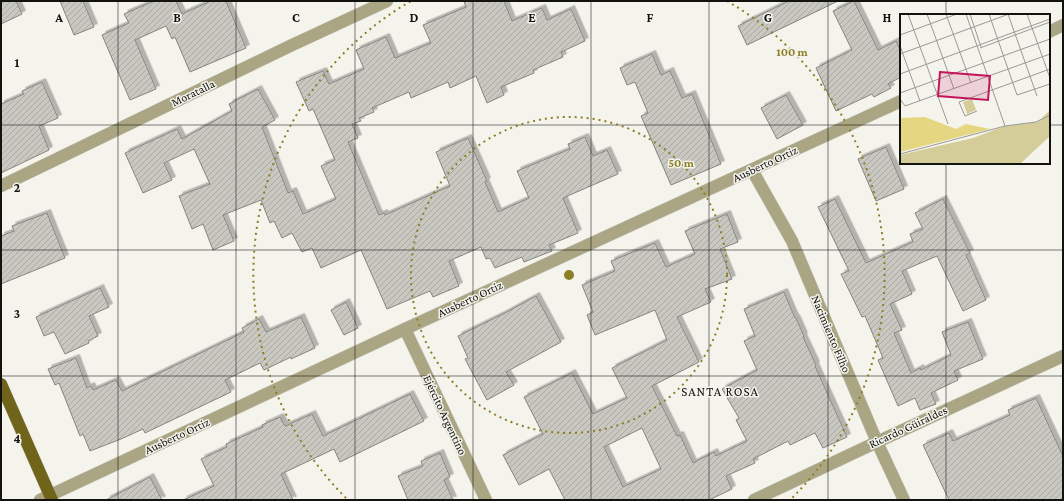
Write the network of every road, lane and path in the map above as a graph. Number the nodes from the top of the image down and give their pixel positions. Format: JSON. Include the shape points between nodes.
{"nodes":[{"id":1,"x":387,"y":1,"type":"edge"},
{"id":2,"x":1063,"y":25,"type":"edge"},
{"id":3,"x":1050,"y":32,"type":"edge"},
{"id":4,"x":900,"y":101,"type":"edge"},
{"id":5,"x":752,"y":170,"type":"junction"},
{"id":6,"x":1,"y":186,"type":"edge"},
{"id":7,"x":405,"y":329,"type":"junction"},
{"id":8,"x":1063,"y":356,"type":"edge"},
{"id":9,"x":1,"y":384,"type":"edge"},
{"id":10,"x":876,"y":442,"type":"junction"},
{"id":11,"x":48,"y":498,"type":"edge"},
{"id":12,"x":486,"y":500,"type":"edge"},
{"id":13,"x":754,"y":500,"type":"edge"},
{"id":14,"x":904,"y":500,"type":"edge"}],
"edges":[{"from":1,"to":6,"type":"street","name":"Moratalla"},
{"from":2,"to":3,"type":"street"},
{"from":4,"to":5,"type":"street","name":"Ausberto Ortiz"},
{"from":5,"to":7,"type":"street","name":"Ausberto Ortiz"},
{"from":5,"to":10,"type":"street","name":"Nacimiento Filho","via":[[792,241]]},
{"from":7,"to":11,"type":"street","name":"Ausberto Ortiz"},
{"from":7,"to":12,"type":"street","name":"Ejército Argentino"},
{"from":8,"to":10,"type":"street","name":"Ricardo Güiraldes"},
{"from":9,"to":11,"type":"main road"},
{"from":10,"to":13,"type":"street","name":"Ricardo Güiraldes"},
{"from":10,"to":14,"type":"street","name":"Nacimiento Filho"}]}
